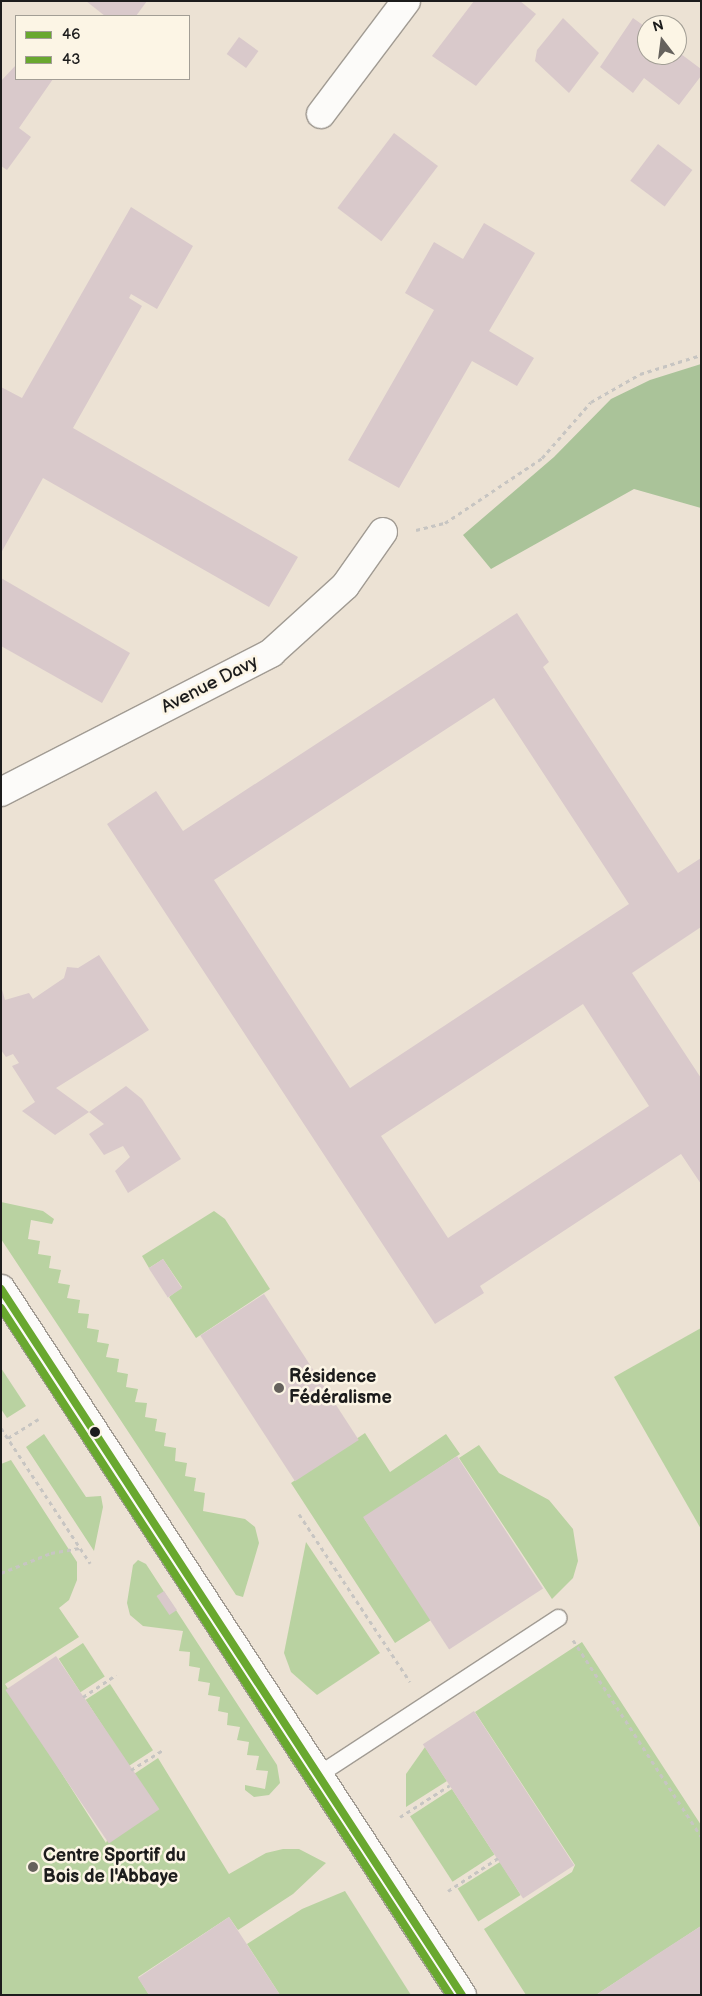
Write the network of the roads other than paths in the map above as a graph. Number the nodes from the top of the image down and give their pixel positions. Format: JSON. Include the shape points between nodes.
{"nodes":[{"id":1,"x":406,"y":1,"type":"edge"},
{"id":2,"x":321,"y":114,"type":"dead end"},
{"id":3,"x":383,"y":532,"type":"road end"},
{"id":4,"x":1,"y":792,"type":"edge"},
{"id":5,"x":1,"y":1289,"type":"edge"},
{"id":6,"x":558,"y":1618,"type":"dead end"},
{"id":7,"x":320,"y":1774,"type":"junction"},
{"id":8,"x":462,"y":1995,"type":"edge"}],
"edges":[{"from":1,"to":2,"type":"street"},
{"from":3,"to":4,"type":"street","name":"Avenue Davy","via":[[345,586],[271,653]]},
{"from":5,"to":7,"type":"street"},
{"from":6,"to":7,"type":"lane"},
{"from":7,"to":8,"type":"street"}]}
